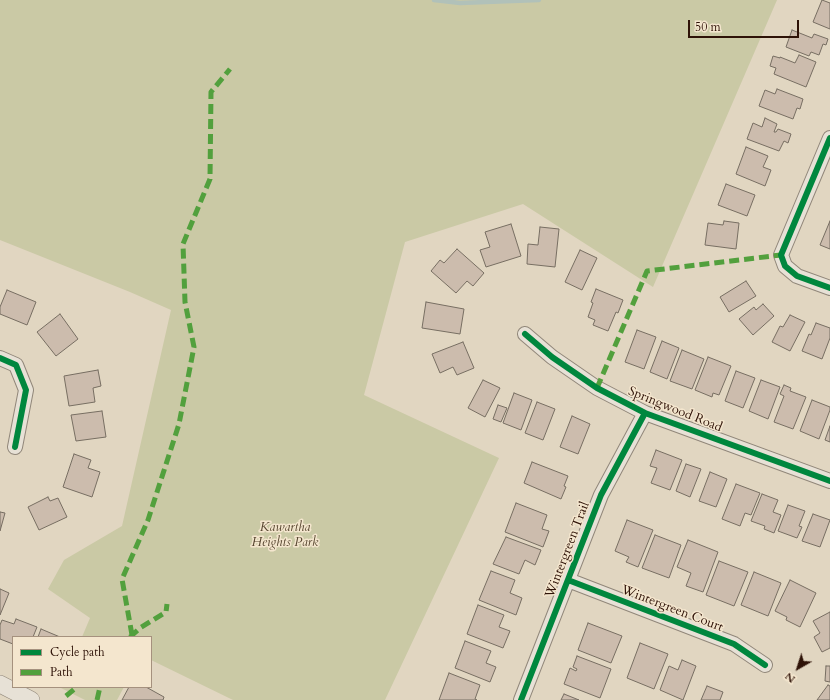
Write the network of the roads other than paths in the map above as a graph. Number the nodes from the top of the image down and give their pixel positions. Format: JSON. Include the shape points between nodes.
{"nodes":[{"id":1,"x":830,"y":138,"type":"edge"},
{"id":2,"x":830,"y":288,"type":"edge"},
{"id":3,"x":525,"y":334,"type":"dead end"},
{"id":4,"x":0,"y":358,"type":"edge"},
{"id":5,"x":645,"y":413,"type":"junction"},
{"id":6,"x":15,"y":447,"type":"dead end"},
{"id":7,"x":830,"y":481,"type":"edge"},
{"id":8,"x":568,"y":580,"type":"junction"},
{"id":9,"x":765,"y":665,"type":"dead end"},
{"id":10,"x":0,"y":684,"type":"edge"},
{"id":11,"x":31,"y":700,"type":"edge"},
{"id":12,"x":521,"y":700,"type":"edge"}],
"edges":[{"from":1,"to":2,"type":"street","via":[[780,255],[786,266],[797,276]]},
{"from":3,"to":5,"type":"street","name":"Springwood Road","via":[[552,358],[597,388]]},
{"from":4,"to":6,"type":"street","via":[[16,365],[26,390]]},
{"from":5,"to":7,"type":"street","name":"Springwood Road"},
{"from":5,"to":8,"type":"street","name":"Wintergreen Trail","via":[[601,496]]},
{"from":8,"to":9,"type":"street","name":"Wintergreen Court","via":[[734,644]]},
{"from":8,"to":12,"type":"street","name":"Wintergreen Trail"},
{"from":10,"to":11,"type":"street"}]}
